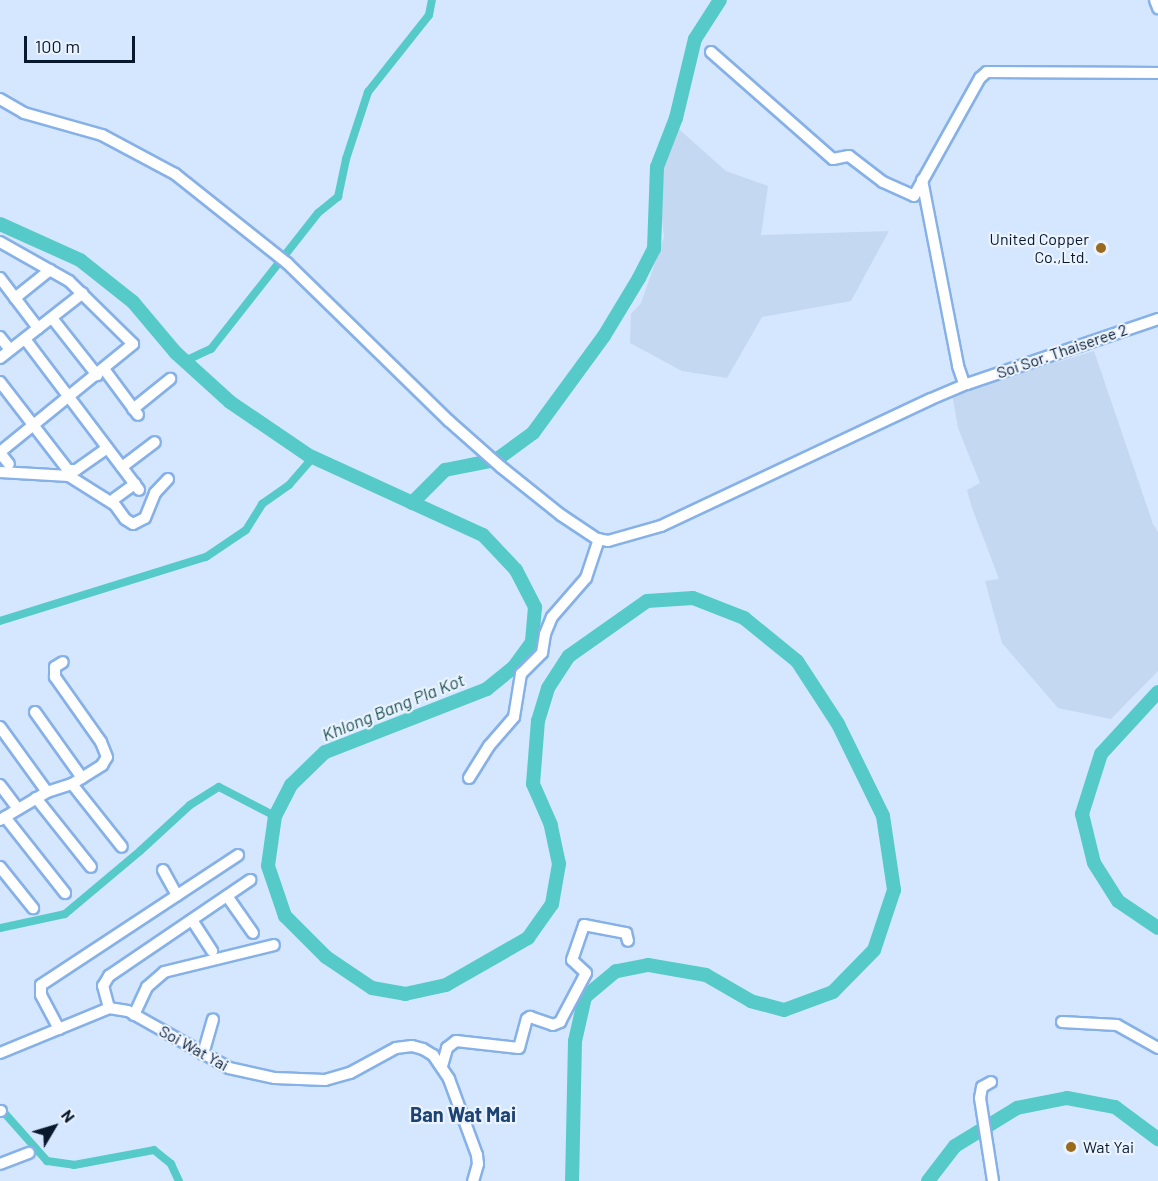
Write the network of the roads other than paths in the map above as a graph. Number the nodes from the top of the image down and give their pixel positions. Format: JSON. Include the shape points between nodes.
{"nodes":[{"id":1,"x":1155,"y":0,"type":"edge"},
{"id":2,"x":1158,"y":8,"type":"edge"},
{"id":3,"x":711,"y":52,"type":"dead end"},
{"id":4,"x":1158,"y":73,"type":"edge"},
{"id":5,"x":0,"y":99,"type":"edge"},
{"id":6,"x":922,"y":180,"type":"junction"},
{"id":7,"x":0,"y":242,"type":"edge"},
{"id":8,"x":50,"y":270,"type":"junction"},
{"id":9,"x":0,"y":278,"type":"edge"},
{"id":10,"x":83,"y":293,"type":"junction"},
{"id":11,"x":15,"y":298,"type":"junction"},
{"id":12,"x":51,"y":318,"type":"junction"},
{"id":13,"x":1158,"y":319,"type":"edge"},
{"id":14,"x":38,"y":328,"type":"junction"},
{"id":15,"x":0,"y":337,"type":"edge"},
{"id":16,"x":24,"y":339,"type":"junction"},
{"id":17,"x":10,"y":350,"type":"junction"},
{"id":18,"x":0,"y":358,"type":"edge"},
{"id":19,"x":100,"y":372,"type":"junction"},
{"id":20,"x":170,"y":379,"type":"dead end"},
{"id":21,"x":0,"y":382,"type":"edge"},
{"id":22,"x":967,"y":384,"type":"junction"},
{"id":23,"x":68,"y":398,"type":"junction"},
{"id":24,"x":33,"y":425,"type":"junction"},
{"id":25,"x":155,"y":442,"type":"dead end"},
{"id":26,"x":107,"y":448,"type":"junction"},
{"id":27,"x":0,"y":452,"type":"edge"},
{"id":28,"x":122,"y":467,"type":"junction"},
{"id":29,"x":4,"y":468,"type":"edge"},
{"id":30,"x":168,"y":479,"type":"dead end"},
{"id":31,"x":114,"y":500,"type":"dead end"},
{"id":32,"x":598,"y":539,"type":"junction"},
{"id":33,"x":63,"y":662,"type":"dead end"},
{"id":34,"x":35,"y":711,"type":"dead end"},
{"id":35,"x":0,"y":727,"type":"edge"},
{"id":36,"x":469,"y":778,"type":"dead end"},
{"id":37,"x":77,"y":781,"type":"junction"},
{"id":38,"x":0,"y":785,"type":"edge"},
{"id":39,"x":47,"y":792,"type":"junction"},
{"id":40,"x":36,"y":798,"type":"junction"},
{"id":41,"x":18,"y":809,"type":"junction"},
{"id":42,"x":3,"y":818,"type":"edge"},
{"id":43,"x":122,"y":848,"type":"dead end"},
{"id":44,"x":238,"y":855,"type":"dead end"},
{"id":45,"x":0,"y":867,"type":"edge"},
{"id":46,"x":91,"y":867,"type":"dead end"},
{"id":47,"x":162,"y":870,"type":"dead end"},
{"id":48,"x":250,"y":880,"type":"dead end"},
{"id":49,"x":65,"y":893,"type":"dead end"},
{"id":50,"x":177,"y":895,"type":"junction"},
{"id":51,"x":227,"y":896,"type":"junction"},
{"id":52,"x":33,"y":908,"type":"dead end"},
{"id":53,"x":192,"y":920,"type":"junction"},
{"id":54,"x":253,"y":933,"type":"dead end"},
{"id":55,"x":628,"y":941,"type":"dead end"},
{"id":56,"x":274,"y":945,"type":"dead end"},
{"id":57,"x":212,"y":951,"type":"dead end"},
{"id":58,"x":109,"y":1008,"type":"junction"},
{"id":59,"x":134,"y":1015,"type":"junction"},
{"id":60,"x":213,"y":1019,"type":"dead end"},
{"id":61,"x":1062,"y":1022,"type":"dead end"},
{"id":62,"x":59,"y":1029,"type":"junction"},
{"id":63,"x":1158,"y":1048,"type":"edge"},
{"id":64,"x":0,"y":1053,"type":"edge"},
{"id":65,"x":203,"y":1054,"type":"junction"},
{"id":66,"x":442,"y":1066,"type":"junction"},
{"id":67,"x":991,"y":1082,"type":"dead end"},
{"id":68,"x":29,"y":1153,"type":"dead end"},
{"id":69,"x":0,"y":1164,"type":"edge"},
{"id":70,"x":472,"y":1181,"type":"edge"},
{"id":71,"x":993,"y":1181,"type":"edge"}],
"edges":[{"from":1,"to":2,"type":"street"},
{"from":3,"to":6,"type":"street","via":[[833,159],[849,156],[883,182],[914,196]]},
{"from":4,"to":6,"type":"street","via":[[987,72]]},
{"from":5,"to":32,"type":"street","via":[[24,112],[102,135],[176,174],[287,263],[501,467]]},
{"from":6,"to":22,"type":"street","via":[[956,357],[963,383]]},
{"from":7,"to":8,"type":"street"},
{"from":8,"to":10,"type":"street"},
{"from":8,"to":11,"type":"street"},
{"from":9,"to":11,"type":"street"},
{"from":10,"to":12,"type":"street"},
{"from":10,"to":19,"type":"street","via":[[133,344]]},
{"from":11,"to":14,"type":"street"},
{"from":12,"to":14,"type":"street"},
{"from":12,"to":19,"type":"street"},
{"from":13,"to":22,"type":"street","name":"Soi Sor. Thaiseree 2"},
{"from":14,"to":16,"type":"street"},
{"from":15,"to":17,"type":"street"},
{"from":16,"to":17,"type":"street"},
{"from":16,"to":23,"type":"street"},
{"from":17,"to":18,"type":"street"},
{"from":19,"to":20,"type":"street","via":[[136,412]]},
{"from":19,"to":23,"type":"street"},
{"from":21,"to":24,"type":"street"},
{"from":22,"to":32,"type":"street","name":"Soi Sor. Thaiseree 2","via":[[662,526],[608,541]]},
{"from":23,"to":24,"type":"street"},
{"from":23,"to":26,"type":"street"},
{"from":24,"to":26,"type":"street","via":[[73,471]]},
{"from":24,"to":27,"type":"street"},
{"from":25,"to":28,"type":"street"},
{"from":26,"to":28,"type":"street"},
{"from":27,"to":29,"type":"street"},
{"from":28,"to":31,"type":"street","via":[[137,487]]},
{"from":29,"to":30,"type":"street","via":[[69,476],[115,505],[134,524],[145,518],[155,493]]},
{"from":32,"to":36,"type":"street","via":[[585,578],[552,617],[542,653],[521,675],[514,717]]},
{"from":33,"to":37,"type":"street","via":[[55,667],[56,677],[101,742],[107,757],[102,765]]},
{"from":34,"to":37,"type":"street"},
{"from":35,"to":39,"type":"street"},
{"from":37,"to":39,"type":"street"},
{"from":37,"to":43,"type":"street"},
{"from":38,"to":41,"type":"street"},
{"from":39,"to":40,"type":"street"},
{"from":40,"to":41,"type":"street"},
{"from":40,"to":46,"type":"street"},
{"from":41,"to":42,"type":"street"},
{"from":42,"to":49,"type":"street"},
{"from":44,"to":50,"type":"street"},
{"from":45,"to":52,"type":"street"},
{"from":47,"to":50,"type":"street"},
{"from":48,"to":51,"type":"street"},
{"from":50,"to":62,"type":"street","via":[[41,985],[41,995]]},
{"from":51,"to":53,"type":"street"},
{"from":51,"to":54,"type":"street"},
{"from":53,"to":57,"type":"street"},
{"from":53,"to":58,"type":"street","via":[[104,981]]},
{"from":55,"to":66,"type":"street","via":[[626,933],[584,925],[572,960],[586,973],[558,1024],[530,1017],[519,1048],[456,1041],[447,1048]]},
{"from":56,"to":59,"type":"street","via":[[164,972],[147,987]]},
{"from":58,"to":59,"type":"street","name":"Soi Wat Yai","via":[[121,1008]]},
{"from":58,"to":62,"type":"street"},
{"from":59,"to":65,"type":"street","name":"Soi Wat Yai"},
{"from":60,"to":65,"type":"street"},
{"from":61,"to":63,"type":"street","via":[[1117,1024]]},
{"from":62,"to":64,"type":"street"},
{"from":65,"to":66,"type":"street","name":"Soi Wat Yai","via":[[228,1068],[275,1078],[339,1077],[396,1048],[412,1046],[433,1055]]},
{"from":66,"to":70,"type":"street","via":[[477,1155]]},
{"from":67,"to":71,"type":"street","via":[[980,1091]]},
{"from":68,"to":69,"type":"street"}]}
